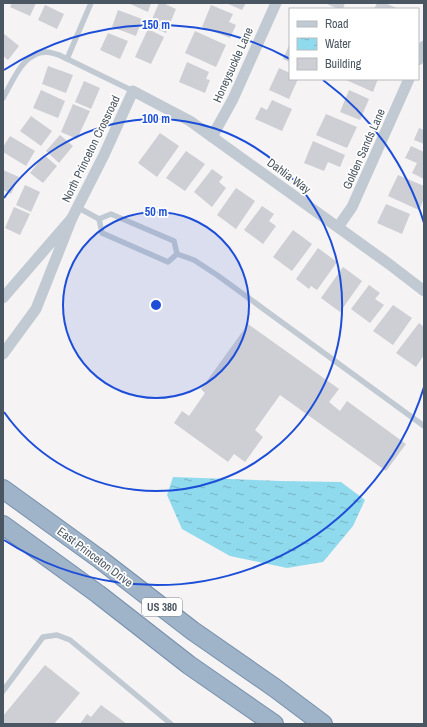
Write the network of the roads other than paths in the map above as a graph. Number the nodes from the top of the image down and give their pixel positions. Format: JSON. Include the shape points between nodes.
{"nodes":[{"id":1,"x":91,"y":3,"type":"edge"},
{"id":2,"x":276,"y":3,"type":"edge"},
{"id":3,"x":424,"y":46,"type":"edge"},
{"id":4,"x":419,"y":58,"type":"edge"},
{"id":5,"x":67,"y":59,"type":"junction"},
{"id":6,"x":410,"y":80,"type":"edge"},
{"id":7,"x":134,"y":91,"type":"junction"},
{"id":8,"x":3,"y":98,"type":"edge"},
{"id":9,"x":212,"y":137,"type":"junction"},
{"id":10,"x":77,"y":207,"type":"junction"},
{"id":11,"x":72,"y":218,"type":"junction"},
{"id":12,"x":99,"y":219,"type":"junction"},
{"id":13,"x":338,"y":227,"type":"junction"},
{"id":14,"x":177,"y":254,"type":"junction"},
{"id":15,"x":424,"y":291,"type":"edge"},
{"id":16,"x":3,"y":298,"type":"edge"},
{"id":17,"x":3,"y":354,"type":"edge"},
{"id":18,"x":424,"y":426,"type":"edge"},
{"id":19,"x":3,"y":489,"type":"edge"},
{"id":20,"x":3,"y":525,"type":"edge"},
{"id":21,"x":3,"y":691,"type":"edge"},
{"id":22,"x":171,"y":724,"type":"edge"},
{"id":23,"x":274,"y":724,"type":"edge"},
{"id":24,"x":323,"y":724,"type":"edge"}],
"edges":[{"from":1,"to":5,"type":"lane"},
{"from":2,"to":9,"type":"street","name":"Honeysuckle Lane","via":[[233,99]]},
{"from":3,"to":4,"type":"street"},
{"from":5,"to":7,"type":"lane"},
{"from":5,"to":8,"type":"lane","via":[[47,52],[29,57]]},
{"from":6,"to":13,"type":"street","name":"Golden Sands Lane","via":[[352,207]]},
{"from":7,"to":9,"type":"street","name":"Dahlia Way","via":[[190,121]]},
{"from":7,"to":10,"type":"street","name":"North Princeton Crossroad"},
{"from":9,"to":13,"type":"street","name":"Dahlia Way"},
{"from":10,"to":11,"type":"street","name":"North Princeton Crossroad"},
{"from":10,"to":12,"type":"lane"},
{"from":11,"to":16,"type":"street","name":"North Princeton Crossroad"},
{"from":11,"to":17,"type":"street","name":"North Princeton Crossroad","via":[[36,309]]},
{"from":12,"to":14,"type":"lane","via":[[111,214],[174,241]]},
{"from":12,"to":14,"type":"lane","via":[[102,232],[108,236],[168,262]]},
{"from":13,"to":15,"type":"street","name":"Dahlia Way"},
{"from":14,"to":18,"type":"lane","via":[[194,260],[217,275]]},
{"from":19,"to":24,"type":"highway","name":"East Princeton Drive","number":"US 380"},
{"from":20,"to":23,"type":"highway","number":"US 380"},
{"from":21,"to":22,"type":"lane","via":[[43,637],[57,635],[70,640]]}]}
